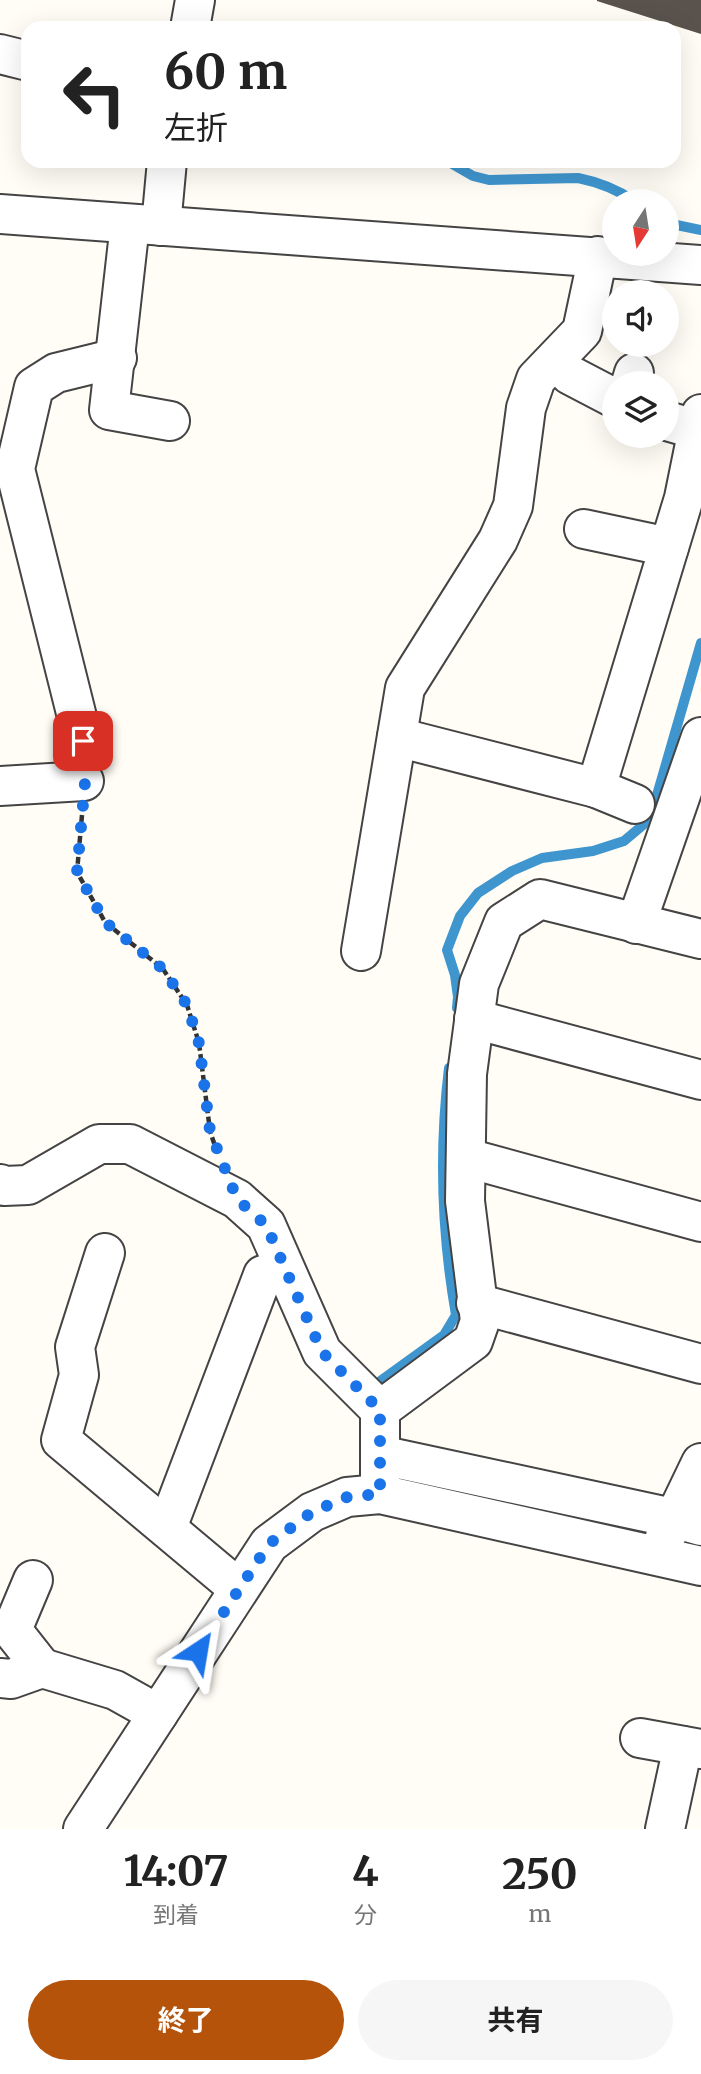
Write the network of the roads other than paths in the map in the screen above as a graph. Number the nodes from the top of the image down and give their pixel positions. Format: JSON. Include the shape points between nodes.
{"nodes":[{"id":1,"x":195,"y":0,"type":"edge"},
{"id":2,"x":191,"y":21,"type":"edge"},
{"id":3,"x":0,"y":54,"type":"edge"},
{"id":4,"x":21,"y":59,"type":"edge"},
{"id":5,"x":165,"y":168,"type":"edge"},
{"id":6,"x":0,"y":214,"type":"edge"},
{"id":7,"x":146,"y":225,"type":"junction"},
{"id":8,"x":598,"y":256,"type":"junction"},
{"id":9,"x":701,"y":265,"type":"edge"},
{"id":10,"x":117,"y":358,"type":"junction"},
{"id":11,"x":570,"y":375,"type":"dead end"},
{"id":12,"x":602,"y":381,"type":"edge"},
{"id":13,"x":170,"y":421,"type":"dead end"},
{"id":14,"x":689,"y":422,"type":"edge"},
{"id":15,"x":13,"y":507,"type":"edge"},
{"id":16,"x":584,"y":529,"type":"dead end"},
{"id":17,"x":668,"y":547,"type":"junction"},
{"id":18,"x":397,"y":737,"type":"junction"},
{"id":19,"x":701,"y":737,"type":"edge"},
{"id":20,"x":83,"y":741,"type":"dead end"},
{"id":21,"x":85,"y":782,"type":"road end"},
{"id":22,"x":0,"y":786,"type":"edge"},
{"id":23,"x":596,"y":788,"type":"junction"},
{"id":24,"x":691,"y":794,"type":"edge"},
{"id":25,"x":635,"y":804,"type":"dead end"},
{"id":26,"x":636,"y":924,"type":"junction"},
{"id":27,"x":701,"y":939,"type":"edge"},
{"id":28,"x":361,"y":951,"type":"dead end"},
{"id":29,"x":474,"y":1019,"type":"junction"},
{"id":30,"x":701,"y":1080,"type":"edge"},
{"id":31,"x":467,"y":1157,"type":"junction"},
{"id":32,"x":6,"y":1193,"type":"edge"},
{"id":33,"x":701,"y":1222,"type":"edge"},
{"id":34,"x":105,"y":1253,"type":"dead end"},
{"id":35,"x":263,"y":1275,"type":"dead end"},
{"id":36,"x":477,"y":1303,"type":"junction"},
{"id":37,"x":701,"y":1364,"type":"edge"},
{"id":38,"x":380,"y":1410,"type":"junction"},
{"id":39,"x":380,"y":1455,"type":"junction"},
{"id":40,"x":701,"y":1463,"type":"edge"},
{"id":41,"x":380,"y":1494,"type":"junction"},
{"id":42,"x":687,"y":1522,"type":"edge"},
{"id":43,"x":167,"y":1528,"type":"junction"},
{"id":44,"x":658,"y":1556,"type":"junction"},
{"id":45,"x":701,"y":1566,"type":"edge"},
{"id":46,"x":33,"y":1580,"type":"dead end"},
{"id":47,"x":239,"y":1589,"type":"junction"},
{"id":48,"x":42,"y":1668,"type":"junction"},
{"id":49,"x":0,"y":1678,"type":"edge"},
{"id":50,"x":158,"y":1714,"type":"junction"},
{"id":51,"x":640,"y":1738,"type":"dead end"},
{"id":52,"x":692,"y":1748,"type":"edge"},
{"id":53,"x":83,"y":1829,"type":"edge"},
{"id":54,"x":665,"y":1829,"type":"edge"}],
"edges":[{"from":1,"to":2,"type":"street"},
{"from":3,"to":4,"type":"street"},
{"from":5,"to":7,"type":"street"},
{"from":6,"to":7,"type":"street"},
{"from":7,"to":8,"type":"street"},
{"from":7,"to":10,"type":"street"},
{"from":8,"to":9,"type":"street"},
{"from":8,"to":18,"type":"street","via":[[582,331],[536,379],[526,408],[513,506],[498,540],[405,688]]},
{"from":10,"to":13,"type":"street","via":[[109,410]]},
{"from":10,"to":15,"type":"street","via":[[56,373],[34,387],[15,469]]},
{"from":11,"to":12,"type":"street"},
{"from":14,"to":17,"type":"street","via":[[684,498]]},
{"from":15,"to":20,"type":"street"},
{"from":16,"to":17,"type":"street"},
{"from":17,"to":23,"type":"street"},
{"from":18,"to":23,"type":"street"},
{"from":18,"to":28,"type":"street"},
{"from":19,"to":24,"type":"street"},
{"from":21,"to":22,"type":"street"},
{"from":23,"to":25,"type":"street"},
{"from":24,"to":26,"type":"street"},
{"from":26,"to":27,"type":"street"},
{"from":26,"to":29,"type":"street","via":[[540,899],[505,922],[479,984]]},
{"from":29,"to":30,"type":"street"},
{"from":29,"to":31,"type":"street","via":[[467,1074]]},
{"from":31,"to":33,"type":"street"},
{"from":31,"to":36,"type":"street","via":[[465,1201]]},
{"from":32,"to":38,"type":"street","via":[[99,1144],[130,1144],[237,1199],[266,1225],[322,1352]]},
{"from":34,"to":43,"type":"street","via":[[75,1347],[79,1374],[61,1440]]},
{"from":35,"to":43,"type":"street"},
{"from":36,"to":37,"type":"street"},
{"from":36,"to":38,"type":"street","via":[[480,1321],[473,1341]]},
{"from":38,"to":39,"type":"street"},
{"from":39,"to":41,"type":"street"},
{"from":39,"to":42,"type":"street"},
{"from":40,"to":42,"type":"street"},
{"from":41,"to":44,"type":"street"},
{"from":41,"to":47,"type":"street","via":[[347,1497],[312,1512],[269,1544]]},
{"from":42,"to":44,"type":"street"},
{"from":43,"to":47,"type":"street"},
{"from":44,"to":45,"type":"street"},
{"from":46,"to":48,"type":"street","via":[[12,1630]]},
{"from":47,"to":50,"type":"street"},
{"from":48,"to":49,"type":"street","via":[[11,1679]]},
{"from":48,"to":50,"type":"street","via":[[115,1689]]},
{"from":50,"to":53,"type":"street"},
{"from":51,"to":52,"type":"street"},
{"from":52,"to":54,"type":"street"}]}
